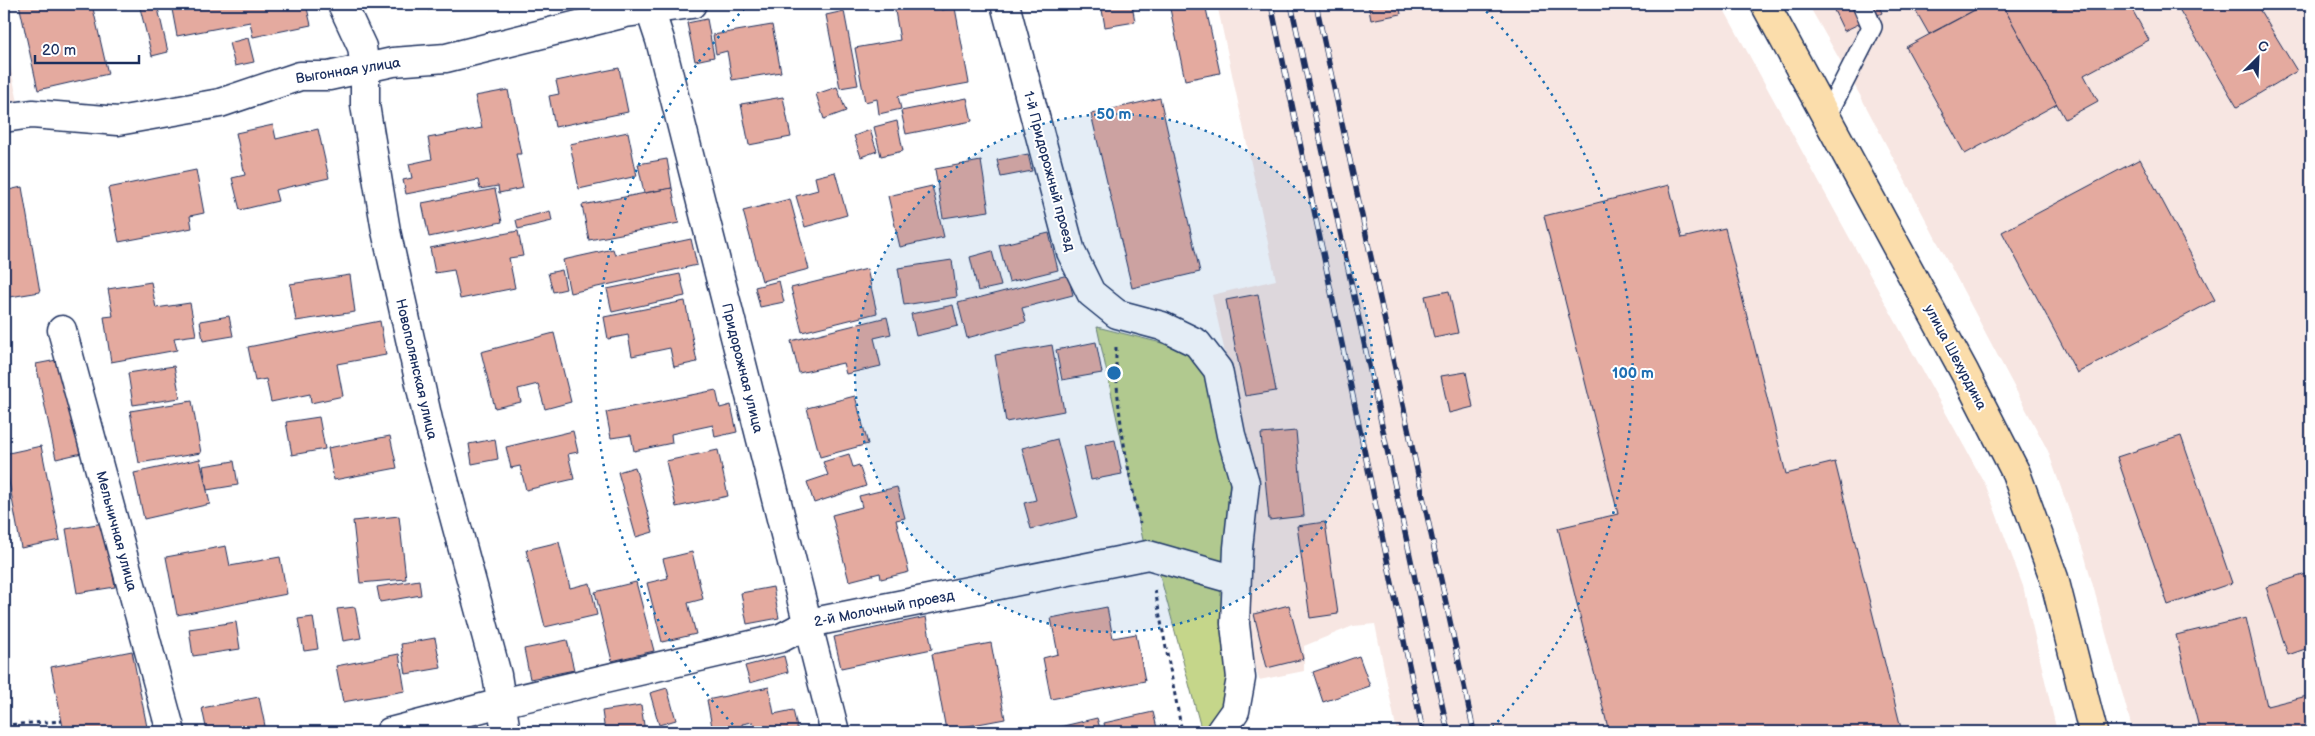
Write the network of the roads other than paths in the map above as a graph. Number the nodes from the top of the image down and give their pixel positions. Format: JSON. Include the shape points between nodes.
{"nodes":[{"id":1,"x":342,"y":4,"type":"edge"},
{"id":2,"x":692,"y":4,"type":"edge"},
{"id":3,"x":1005,"y":4,"type":"edge"},
{"id":4,"x":1765,"y":4,"type":"edge"},
{"id":5,"x":1862,"y":4,"type":"edge"},
{"id":6,"x":649,"y":7,"type":"edge"},
{"id":7,"x":365,"y":69,"type":"junction"},
{"id":8,"x":4,"y":118,"type":"edge"},
{"id":9,"x":1826,"y":118,"type":"junction"},
{"id":10,"x":62,"y":330,"type":"dead end"},
{"id":11,"x":1236,"y":580,"type":"junction"},
{"id":12,"x":809,"y":623,"type":"junction"},
{"id":13,"x":500,"y":703,"type":"junction"},
{"id":14,"x":172,"y":732,"type":"edge"},
{"id":15,"x":390,"y":732,"type":"edge"},
{"id":16,"x":506,"y":732,"type":"edge"},
{"id":17,"x":835,"y":732,"type":"edge"},
{"id":18,"x":1220,"y":732,"type":"edge"},
{"id":19,"x":2093,"y":732,"type":"edge"}],
"edges":[{"from":1,"to":7,"type":"street","name":"Новополянская улица","via":[[362,47]]},
{"from":2,"to":6,"type":"street","name":"Выгонная улица"},
{"from":3,"to":11,"type":"street","name":"1-й Придорожный проезд","via":[[1071,252],[1091,293],[1117,314],[1162,326],[1197,343],[1218,370],[1245,484]]},
{"from":4,"to":9,"type":"main road","name":"улица Шехурдина"},
{"from":5,"to":9,"type":"lane","via":[[1872,27]]},
{"from":6,"to":7,"type":"street","name":"Выгонная улица","via":[[446,58],[393,62]]},
{"from":6,"to":12,"type":"street","name":"Придорожная улица"},
{"from":7,"to":8,"type":"street","name":"Выгонная улица","via":[[329,76],[300,76],[220,103],[118,121],[32,114]]},
{"from":7,"to":13,"type":"street","name":"Новополянская улица","via":[[365,105],[386,231],[429,424],[497,675]]},
{"from":9,"to":19,"type":"main road","name":"улица Шехурдина","via":[[2016,473],[2054,578]]},
{"from":10,"to":14,"type":"street","name":"Мельничная улица"},
{"from":11,"to":12,"type":"street","name":"2-й Молочный проезд","via":[[1148,555]]},
{"from":11,"to":18,"type":"street","name":"1-й Придорожный проезд","via":[[1235,624],[1241,678],[1235,711]]},
{"from":12,"to":13,"type":"street","name":"2-й Молочный проезд","via":[[782,638]]},
{"from":12,"to":17,"type":"street","name":"Придорожная улица"},
{"from":13,"to":15,"type":"street","name":"2-й Молочный проезд"},
{"from":13,"to":16,"type":"street","name":"Новополянская улица"}]}
